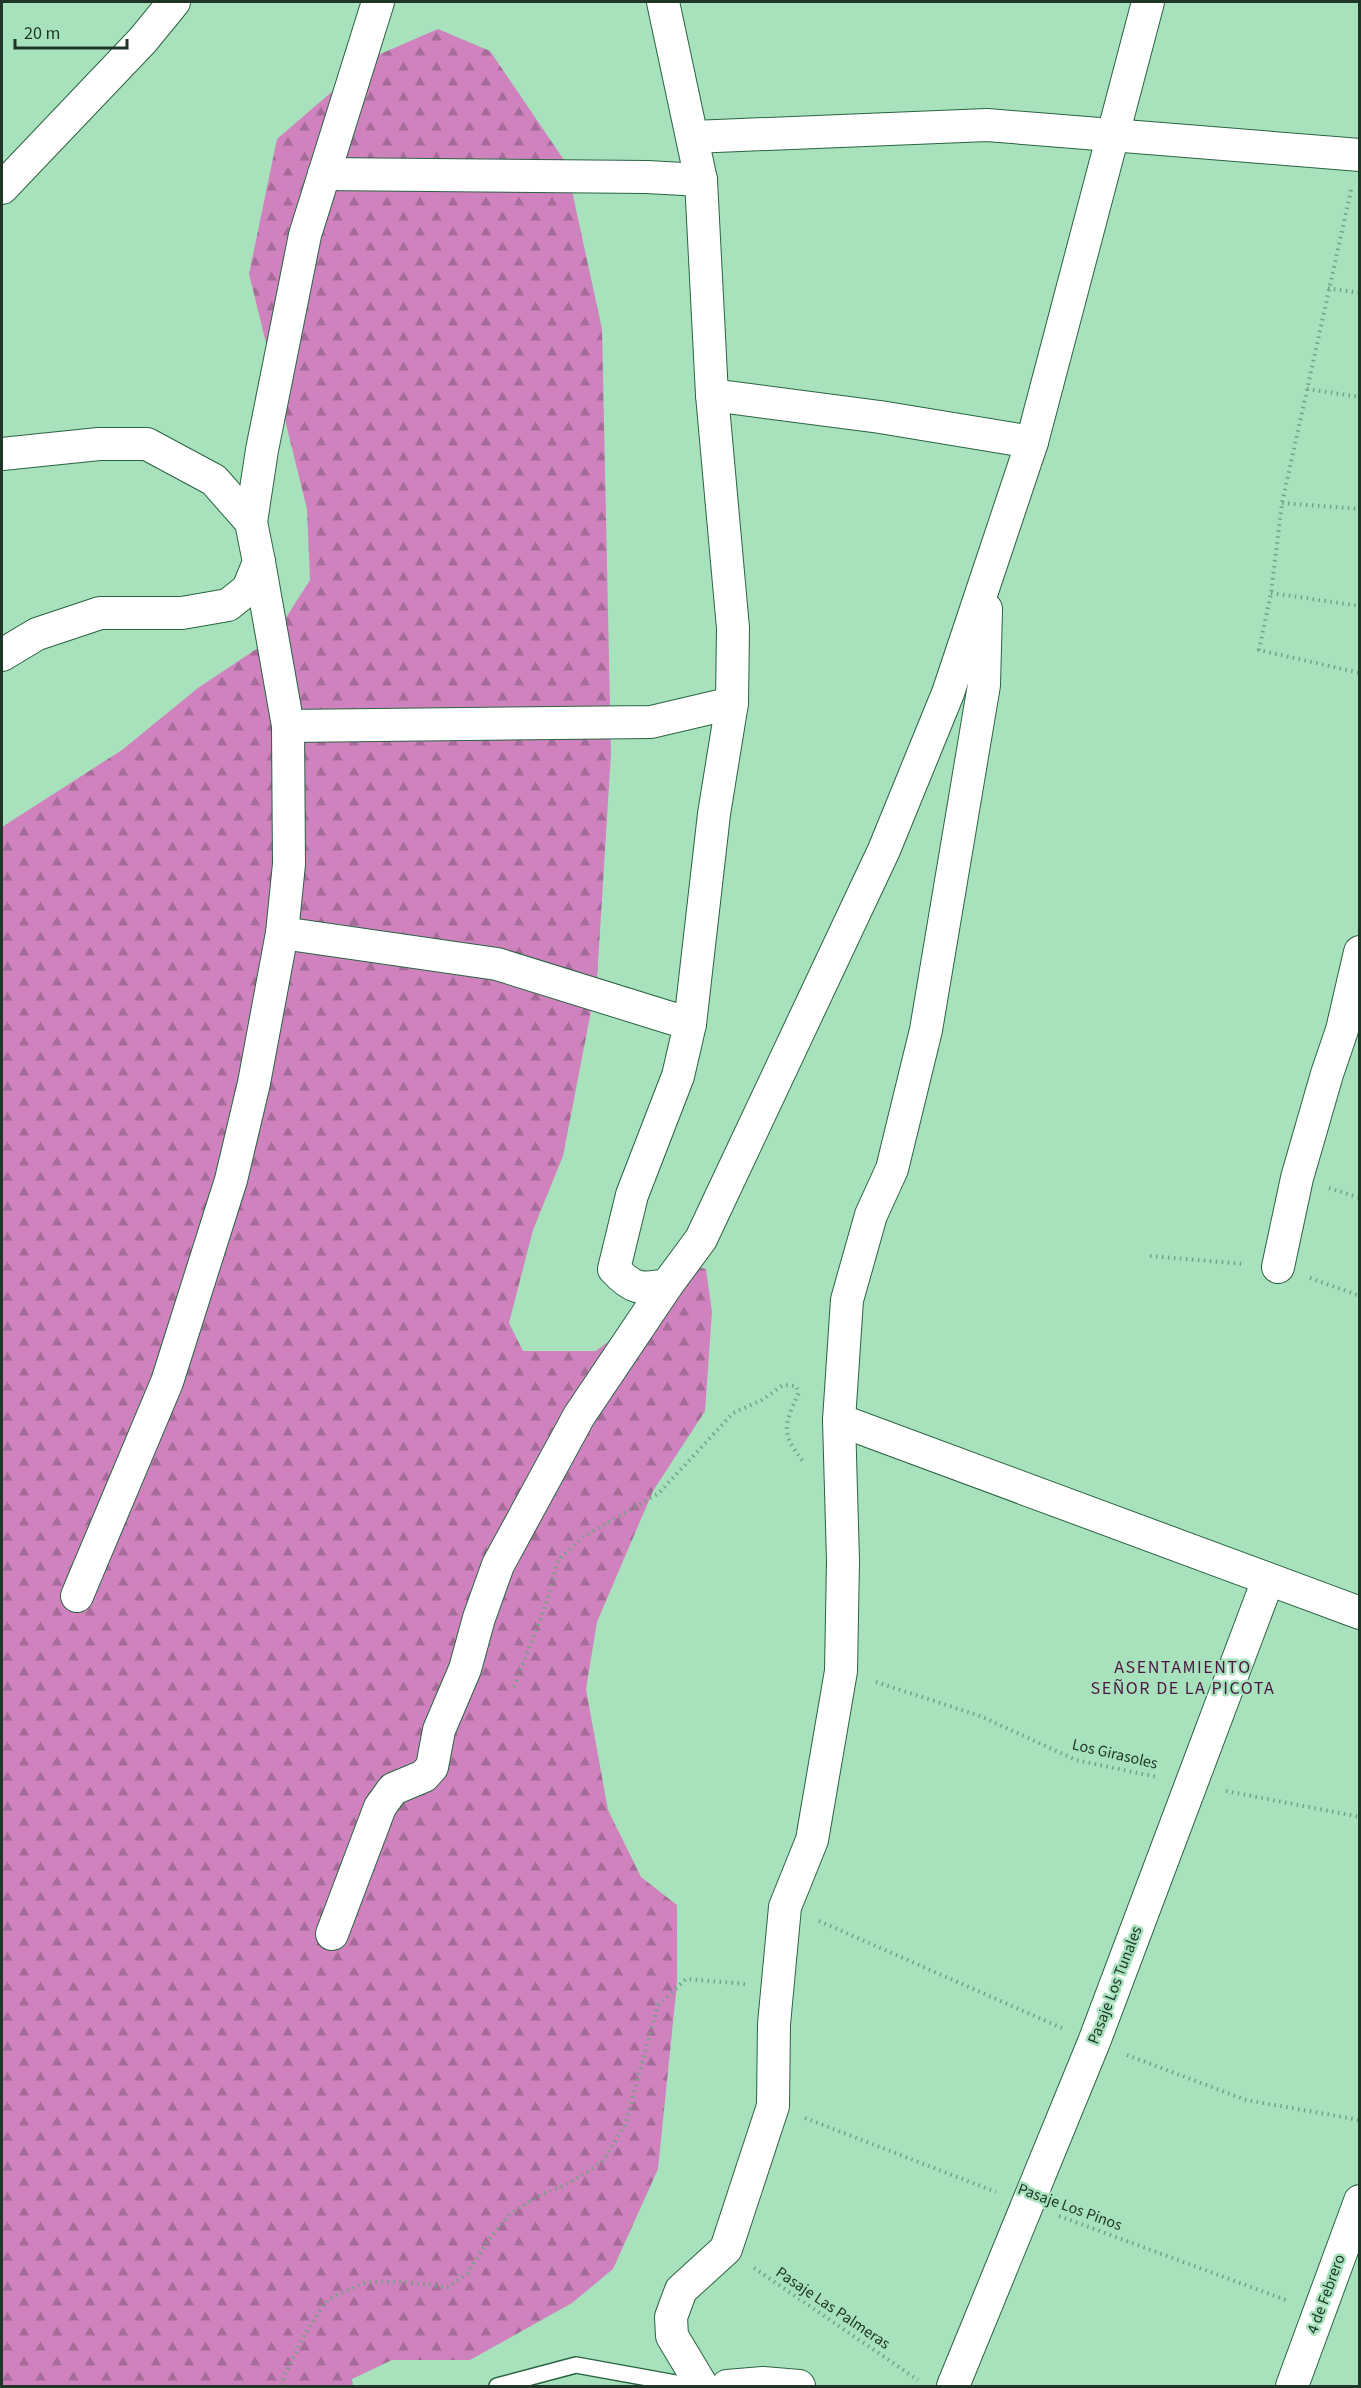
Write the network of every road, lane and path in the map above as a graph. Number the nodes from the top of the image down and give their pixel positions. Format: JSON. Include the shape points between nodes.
{"nodes":[{"id":1,"x":174,"y":2,"type":"edge"},
{"id":2,"x":378,"y":2,"type":"edge"},
{"id":3,"x":663,"y":2,"type":"edge"},
{"id":4,"x":1148,"y":2,"type":"edge"},
{"id":5,"x":1114,"y":134,"type":"junction"},
{"id":6,"x":693,"y":137,"type":"junction"},
{"id":7,"x":1359,"y":154,"type":"edge"},
{"id":8,"x":324,"y":174,"type":"junction"},
{"id":9,"x":701,"y":180,"type":"junction"},
{"id":10,"x":2,"y":188,"type":"edge"},
{"id":11,"x":1359,"y":189,"type":"edge"},
{"id":12,"x":1328,"y":288,"type":"junction"},
{"id":13,"x":1359,"y":293,"type":"edge"},
{"id":14,"x":1307,"y":389,"type":"junction"},
{"id":15,"x":712,"y":395,"type":"junction"},
{"id":16,"x":1359,"y":397,"type":"edge"},
{"id":17,"x":1032,"y":442,"type":"junction"},
{"id":18,"x":2,"y":454,"type":"edge"},
{"id":19,"x":1282,"y":503,"type":"junction"},
{"id":20,"x":1359,"y":509,"type":"edge"},
{"id":21,"x":251,"y":522,"type":"junction"},
{"id":22,"x":259,"y":562,"type":"junction"},
{"id":23,"x":988,"y":569,"type":"junction"},
{"id":24,"x":1271,"y":593,"type":"junction"},
{"id":25,"x":1359,"y":606,"type":"edge"},
{"id":26,"x":2,"y":655,"type":"edge"},
{"id":27,"x":1359,"y":673,"type":"edge"},
{"id":28,"x":732,"y":703,"type":"junction"},
{"id":29,"x":288,"y":726,"type":"junction"},
{"id":30,"x":282,"y":933,"type":"junction"},
{"id":31,"x":1359,"y":952,"type":"edge"},
{"id":32,"x":690,"y":1024,"type":"junction"},
{"id":33,"x":1278,"y":1267,"type":"dead end"},
{"id":34,"x":667,"y":1285,"type":"junction"},
{"id":35,"x":839,"y":1420,"type":"junction"},
{"id":36,"x":805,"y":1465,"type":"dead end"},
{"id":37,"x":1268,"y":1580,"type":"junction"},
{"id":38,"x":77,"y":1596,"type":"dead end"},
{"id":39,"x":1359,"y":1613,"type":"edge"},
{"id":40,"x":841,"y":1671,"type":"junction"},
{"id":41,"x":514,"y":1687,"type":"dead end"},
{"id":42,"x":1191,"y":1784,"type":"junction"},
{"id":43,"x":1359,"y":1817,"type":"edge"},
{"id":44,"x":332,"y":1934,"type":"dead end"},
{"id":45,"x":774,"y":2024,"type":"junction"},
{"id":46,"x":773,"y":2106,"type":"junction"},
{"id":47,"x":1359,"y":2201,"type":"edge"},
{"id":48,"x":1029,"y":2204,"type":"junction"},
{"id":49,"x":726,"y":2249,"type":"junction"},
{"id":50,"x":1320,"y":2312,"type":"junction"},
{"id":51,"x":283,"y":2386,"type":"edge"},
{"id":52,"x":497,"y":2386,"type":"edge"},
{"id":53,"x":692,"y":2386,"type":"edge"},
{"id":54,"x":702,"y":2386,"type":"edge"},
{"id":55,"x":727,"y":2386,"type":"edge"},
{"id":56,"x":799,"y":2386,"type":"edge"},
{"id":57,"x":927,"y":2386,"type":"edge"},
{"id":58,"x":953,"y":2386,"type":"edge"},
{"id":59,"x":1292,"y":2386,"type":"edge"}],
"edges":[{"from":1,"to":10,"type":"street","via":[[143,40]]},
{"from":2,"to":8,"type":"street"},
{"from":3,"to":6,"type":"street"},
{"from":4,"to":5,"type":"street"},
{"from":5,"to":6,"type":"street","via":[[987,125]]},
{"from":5,"to":7,"type":"street"},
{"from":5,"to":17,"type":"street"},
{"from":6,"to":9,"type":"street"},
{"from":8,"to":9,"type":"street"},
{"from":8,"to":21,"type":"street","via":[[305,235]]},
{"from":9,"to":15,"type":"street"},
{"from":11,"to":12,"type":"path","via":[[1352,188]]},
{"from":12,"to":13,"type":"path"},
{"from":12,"to":14,"type":"path"},
{"from":14,"to":16,"type":"path"},
{"from":14,"to":19,"type":"path"},
{"from":15,"to":17,"type":"street"},
{"from":15,"to":28,"type":"street","via":[[733,628]]},
{"from":17,"to":23,"type":"street"},
{"from":18,"to":21,"type":"street","via":[[99,444],[147,444],[214,480]]},
{"from":19,"to":20,"type":"path"},
{"from":19,"to":24,"type":"path"},
{"from":21,"to":22,"type":"street"},
{"from":22,"to":26,"type":"street","via":[[248,589],[228,604],[182,613],[100,613],[37,634]]},
{"from":22,"to":29,"type":"street"},
{"from":23,"to":34,"type":"street","via":[[948,693],[884,850],[701,1239]]},
{"from":23,"to":35,"type":"street","via":[[984,685],[926,1030],[892,1169],[871,1215],[847,1300]]},
{"from":24,"to":25,"type":"path"},
{"from":24,"to":27,"type":"path","via":[[1259,650]]},
{"from":28,"to":29,"type":"street","via":[[651,722]]},
{"from":28,"to":32,"type":"street","via":[[714,814]]},
{"from":29,"to":30,"type":"street","via":[[289,864]]},
{"from":30,"to":32,"type":"street","via":[[497,964]]},
{"from":30,"to":38,"type":"street","via":[[231,1180],[167,1382]]},
{"from":31,"to":33,"type":"street","via":[[1342,1030],[1297,1178]]},
{"from":32,"to":34,"type":"street","via":[[678,1076],[632,1195],[614,1269],[627,1284],[650,1288]]},
{"from":34,"to":44,"type":"street","via":[[579,1416],[498,1565],[465,1669],[439,1730],[432,1767],[424,1776],[393,1789],[380,1807]]},
{"from":35,"to":37,"type":"street"},
{"from":35,"to":40,"type":"street"},
{"from":36,"to":41,"type":"path","via":[[787,1441],[786,1426],[799,1392],[796,1386],[783,1385],[733,1413],[659,1493],[583,1537],[558,1560],[545,1607]]},
{"from":37,"to":39,"type":"street"},
{"from":37,"to":42,"type":"street","name":"Pasaje Los Tunales"},
{"from":40,"to":42,"type":"path","name":"Los Girasoles","via":[[980,1716],[1076,1760]]},
{"from":40,"to":45,"type":"street","via":[[812,1840],[785,1906]]},
{"from":42,"to":43,"type":"path","name":"Los Girasoles"},
{"from":42,"to":48,"type":"street","name":"Pasaje Los Tunales"},
{"from":45,"to":46,"type":"street"},
{"from":45,"to":51,"type":"path","via":[[766,1993],[720,1980],[686,1979],[658,2005],[625,2125],[602,2162],[510,2214],[468,2273],[448,2287],[366,2282],[328,2299],[306,2332],[283,2378]]},
{"from":46,"to":48,"type":"path","name":"Pasaje Los Pinos"},
{"from":46,"to":49,"type":"street"},
{"from":47,"to":50,"type":"street","name":"4 de Febrero"},
{"from":48,"to":50,"type":"path","name":"Pasaje Los Pinos"},
{"from":48,"to":58,"type":"street","name":"Pasaje Los Tunales"},
{"from":49,"to":54,"type":"street","via":[[681,2290],[671,2317],[672,2336]]},
{"from":49,"to":57,"type":"path","name":"Pasaje Las Palmeras"},
{"from":50,"to":59,"type":"street","name":"4 de Febrero"},
{"from":52,"to":53,"type":"lane","via":[[576,2364]]},
{"from":55,"to":56,"type":"street"}]}
